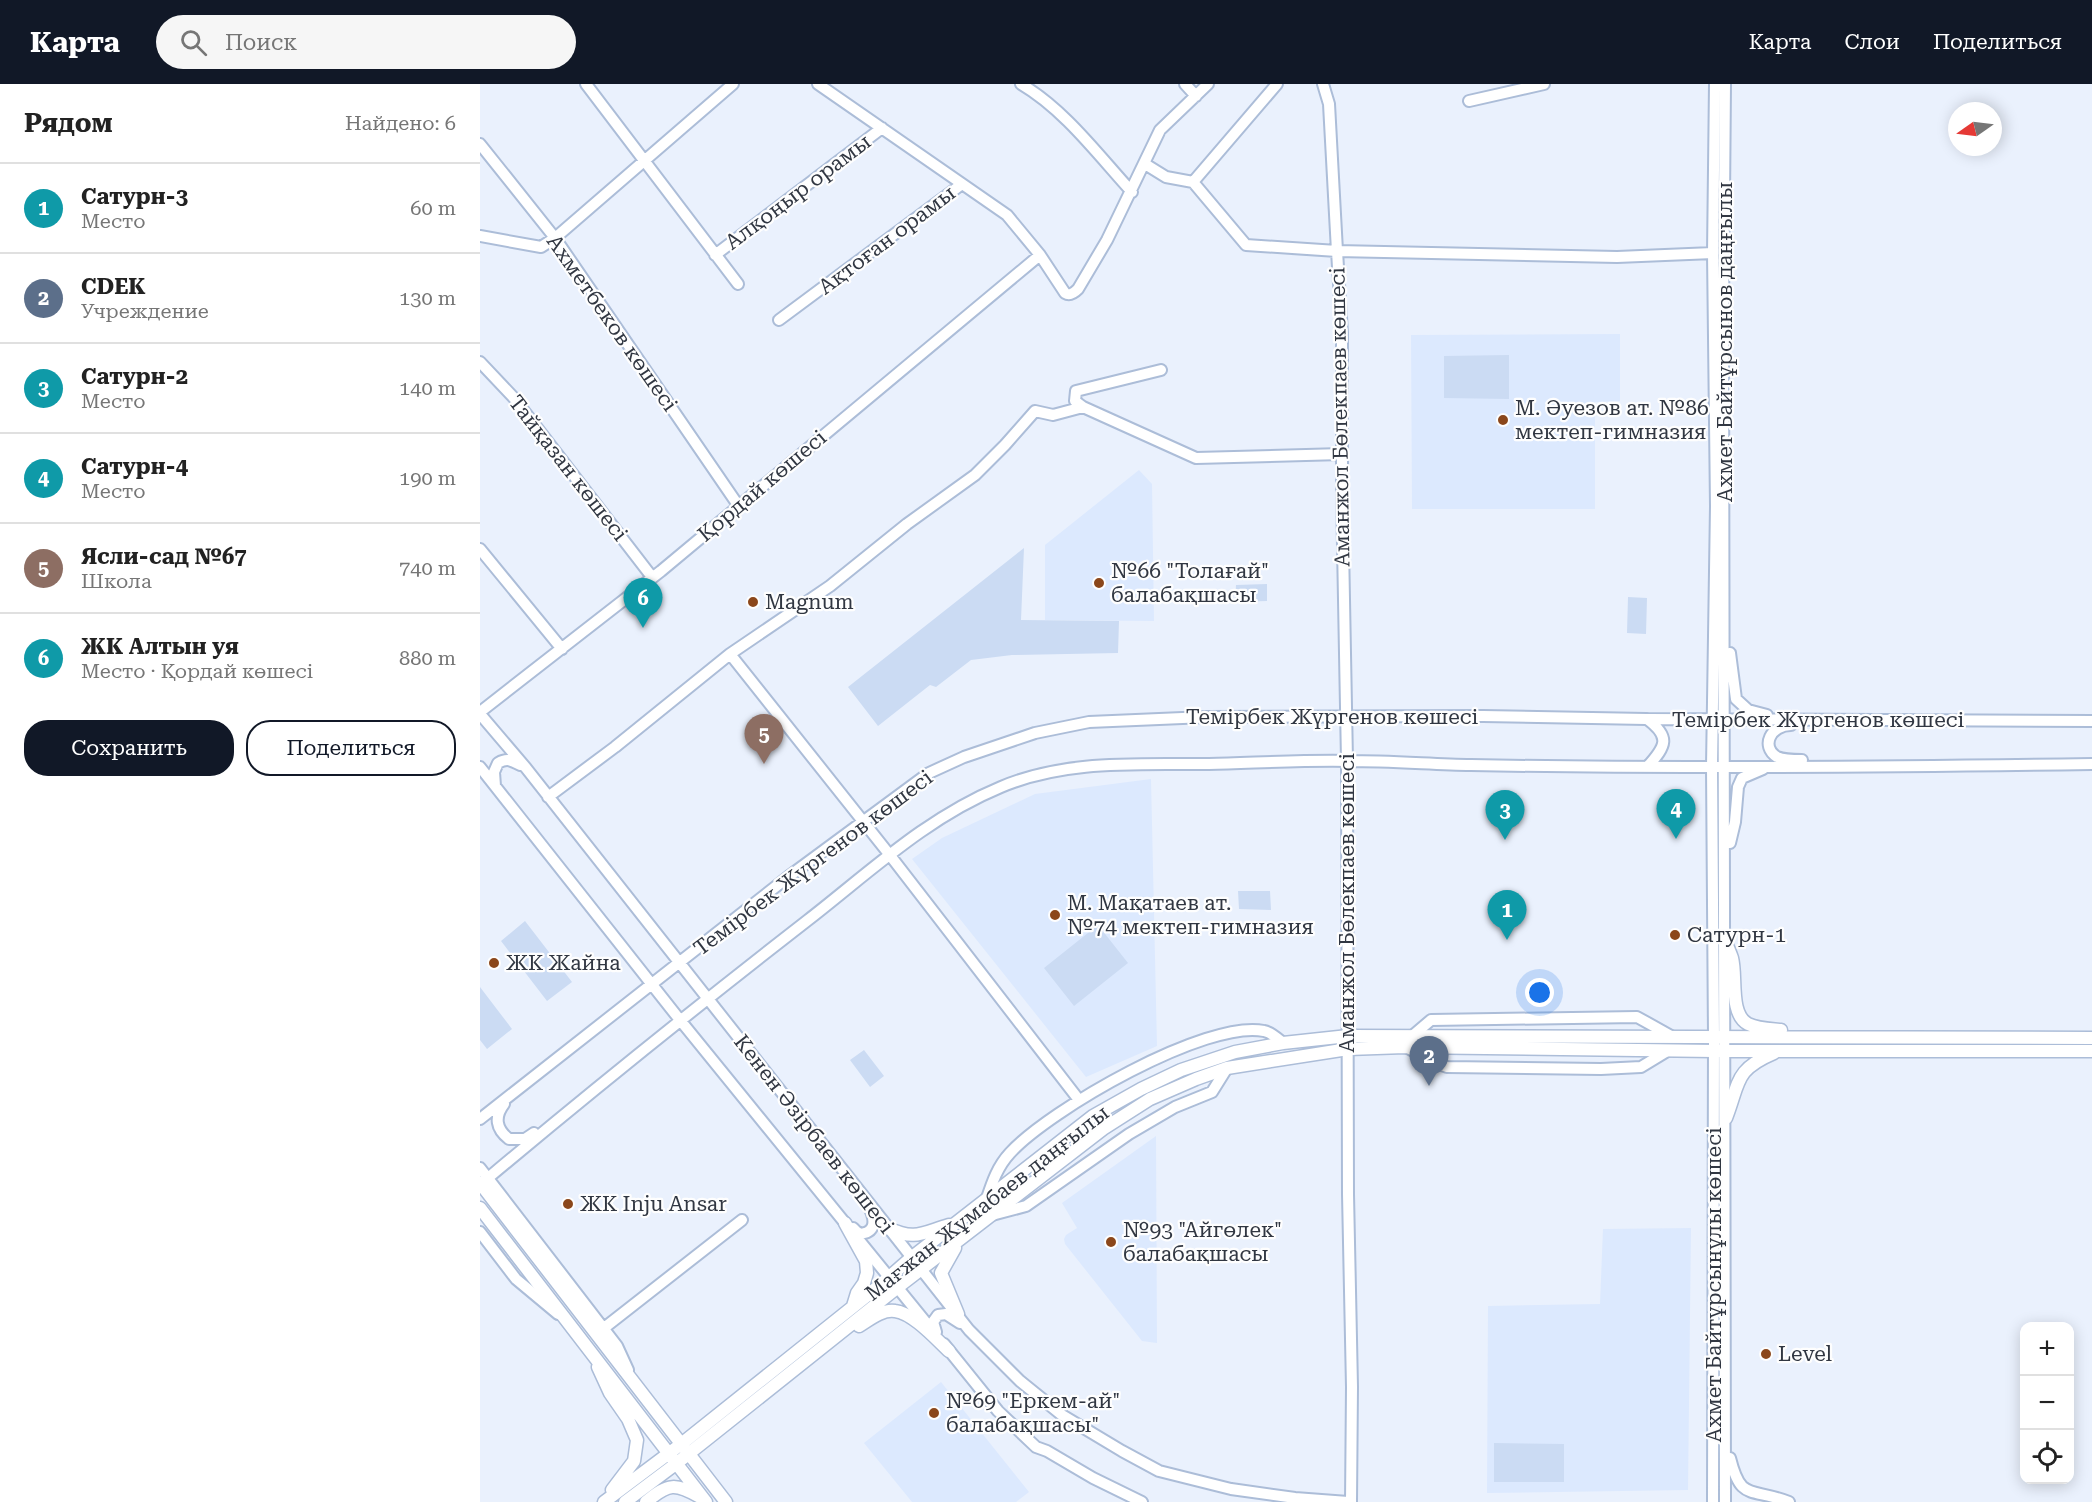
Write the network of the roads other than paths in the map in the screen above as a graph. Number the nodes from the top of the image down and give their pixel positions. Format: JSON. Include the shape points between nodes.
{"nodes":[{"id":1,"x":586,"y":84,"type":"edge"},
{"id":2,"x":733,"y":84,"type":"edge"},
{"id":3,"x":1021,"y":84,"type":"edge"},
{"id":4,"x":1185,"y":84,"type":"edge"},
{"id":5,"x":1208,"y":84,"type":"edge"},
{"id":6,"x":1277,"y":84,"type":"edge"},
{"id":7,"x":1323,"y":84,"type":"edge"},
{"id":8,"x":1544,"y":84,"type":"edge"},
{"id":9,"x":1715,"y":84,"type":"edge"},
{"id":10,"x":1725,"y":84,"type":"edge"},
{"id":11,"x":821,"y":85,"type":"edge"},
{"id":12,"x":1196,"y":96,"type":"junction"},
{"id":13,"x":1469,"y":101,"type":"dead end"},
{"id":14,"x":882,"y":128,"type":"junction"},
{"id":15,"x":480,"y":144,"type":"edge"},
{"id":16,"x":644,"y":161,"type":"junction"},
{"id":17,"x":1145,"y":164,"type":"junction"},
{"id":18,"x":1193,"y":182,"type":"junction"},
{"id":19,"x":962,"y":184,"type":"junction"},
{"id":20,"x":1132,"y":192,"type":"junction"},
{"id":21,"x":480,"y":236,"type":"edge"},
{"id":22,"x":555,"y":238,"type":"junction"},
{"id":23,"x":1337,"y":251,"type":"junction"},
{"id":24,"x":1713,"y":253,"type":"junction"},
{"id":25,"x":715,"y":255,"type":"junction"},
{"id":26,"x":1040,"y":255,"type":"junction"},
{"id":27,"x":738,"y":284,"type":"dead end"},
{"id":28,"x":779,"y":320,"type":"dead end"},
{"id":29,"x":480,"y":362,"type":"edge"},
{"id":30,"x":1161,"y":370,"type":"dead end"},
{"id":31,"x":1083,"y":407,"type":"junction"},
{"id":32,"x":1720,"y":431,"type":"junction"},
{"id":33,"x":1342,"y":454,"type":"junction"},
{"id":34,"x":738,"y":505,"type":"junction"},
{"id":35,"x":480,"y":549,"type":"edge"},
{"id":36,"x":652,"y":577,"type":"junction"},
{"id":37,"x":1725,"y":623,"type":"junction"},
{"id":38,"x":562,"y":648,"type":"junction"},
{"id":39,"x":730,"y":654,"type":"junction"},
{"id":40,"x":480,"y":713,"type":"edge"},
{"id":41,"x":1345,"y":717,"type":"junction"},
{"id":42,"x":1646,"y":719,"type":"junction"},
{"id":43,"x":1713,"y":719,"type":"junction"},
{"id":44,"x":1725,"y":719,"type":"junction"},
{"id":45,"x":1779,"y":720,"type":"junction"},
{"id":46,"x":1857,"y":720,"type":"junction"},
{"id":47,"x":2092,"y":721,"type":"edge"},
{"id":48,"x":1347,"y":761,"type":"junction"},
{"id":49,"x":2092,"y":764,"type":"edge"},
{"id":50,"x":1648,"y":766,"type":"junction"},
{"id":51,"x":480,"y":767,"type":"edge"},
{"id":52,"x":1712,"y":767,"type":"junction"},
{"id":53,"x":1725,"y":767,"type":"junction"},
{"id":54,"x":1767,"y":767,"type":"junction"},
{"id":55,"x":1852,"y":767,"type":"junction"},
{"id":56,"x":526,"y":768,"type":"junction"},
{"id":57,"x":495,"y":786,"type":"junction"},
{"id":58,"x":548,"y":797,"type":"junction"},
{"id":59,"x":862,"y":822,"type":"junction"},
{"id":60,"x":889,"y":854,"type":"junction"},
{"id":61,"x":1725,"y":864,"type":"junction"},
{"id":62,"x":1725,"y":940,"type":"junction"},
{"id":63,"x":679,"y":963,"type":"junction"},
{"id":64,"x":652,"y":984,"type":"junction"},
{"id":65,"x":707,"y":998,"type":"junction"},
{"id":66,"x":680,"y":1020,"type":"junction"},
{"id":67,"x":1348,"y":1036,"type":"junction"},
{"id":68,"x":1673,"y":1037,"type":"junction"},
{"id":69,"x":1720,"y":1037,"type":"junction"},
{"id":70,"x":1814,"y":1037,"type":"junction"},
{"id":71,"x":2092,"y":1038,"type":"edge"},
{"id":72,"x":1408,"y":1042,"type":"junction"},
{"id":73,"x":1283,"y":1043,"type":"junction"},
{"id":74,"x":1348,"y":1049,"type":"junction"},
{"id":75,"x":1669,"y":1050,"type":"junction"},
{"id":76,"x":1720,"y":1051,"type":"junction"},
{"id":77,"x":1780,"y":1051,"type":"junction"},
{"id":78,"x":2092,"y":1051,"type":"edge"},
{"id":79,"x":1714,"y":1067,"type":"joint"},
{"id":80,"x":1227,"y":1068,"type":"junction"},
{"id":81,"x":1726,"y":1068,"type":"joint"},
{"id":82,"x":512,"y":1094,"type":"junction"},
{"id":83,"x":1079,"y":1100,"type":"junction"},
{"id":84,"x":1726,"y":1118,"type":"junction"},
{"id":85,"x":480,"y":1119,"type":"edge"},
{"id":86,"x":553,"y":1122,"type":"junction"},
{"id":87,"x":480,"y":1168,"type":"edge"},
{"id":88,"x":484,"y":1180,"type":"edge"},
{"id":89,"x":860,"y":1191,"type":"junction"},
{"id":90,"x":986,"y":1201,"type":"junction"},
{"id":91,"x":480,"y":1208,"type":"edge"},
{"id":92,"x":992,"y":1215,"type":"junction"},
{"id":93,"x":742,"y":1220,"type":"dead end"},
{"id":94,"x":845,"y":1221,"type":"junction"},
{"id":95,"x":958,"y":1222,"type":"junction"},
{"id":96,"x":980,"y":1225,"type":"junction"},
{"id":97,"x":888,"y":1228,"type":"junction"},
{"id":98,"x":480,"y":1232,"type":"edge"},
{"id":99,"x":911,"y":1258,"type":"junction"},
{"id":100,"x":921,"y":1270,"type":"junction"},
{"id":101,"x":889,"y":1276,"type":"junction"},
{"id":102,"x":898,"y":1287,"type":"junction"},
{"id":103,"x":852,"y":1307,"type":"junction"},
{"id":104,"x":958,"y":1314,"type":"junction"},
{"id":105,"x":573,"y":1328,"type":"junction"},
{"id":106,"x":603,"y":1328,"type":"junction"},
{"id":107,"x":969,"y":1330,"type":"junction"},
{"id":108,"x":938,"y":1336,"type":"junction"},
{"id":109,"x":588,"y":1347,"type":"junction"},
{"id":110,"x":817,"y":1351,"type":"junction"},
{"id":111,"x":949,"y":1351,"type":"junction"},
{"id":112,"x":633,"y":1381,"type":"junction"},
{"id":113,"x":1725,"y":1434,"type":"junction"},
{"id":114,"x":684,"y":1450,"type":"junction"},
{"id":115,"x":670,"y":1453,"type":"junction"},
{"id":116,"x":655,"y":1463,"type":"junction"},
{"id":117,"x":677,"y":1463,"type":"junction"},
{"id":118,"x":662,"y":1474,"type":"junction"},
{"id":119,"x":704,"y":1500,"type":"edge"},
{"id":120,"x":603,"y":1502,"type":"edge"},
{"id":121,"x":625,"y":1502,"type":"edge"},
{"id":122,"x":646,"y":1502,"type":"edge"},
{"id":123,"x":726,"y":1502,"type":"edge"},
{"id":124,"x":1142,"y":1502,"type":"edge"},
{"id":125,"x":1349,"y":1502,"type":"edge"},
{"id":126,"x":1713,"y":1502,"type":"edge"},
{"id":127,"x":1725,"y":1502,"type":"edge"},
{"id":128,"x":1789,"y":1502,"type":"edge"}],
"edges":[{"from":1,"to":16,"type":"street"},
{"from":2,"to":16,"type":"street"},
{"from":3,"to":20,"type":"street","via":[[1070,123]]},
{"from":4,"to":12,"type":"street"},
{"from":5,"to":12,"type":"street"},
{"from":6,"to":18,"type":"street"},
{"from":7,"to":23,"type":"street","via":[[1329,104]]},
{"from":8,"to":13,"type":"street"},
{"from":9,"to":24,"type":"street","name":"Ахмет Байтұрсынов даңғылы"},
{"from":10,"to":32,"type":"street","name":"Ахмет Байтұрсынов даңғылы"},
{"from":11,"to":14,"type":"street"},
{"from":12,"to":17,"type":"street","via":[[1160,130]]},
{"from":14,"to":19,"type":"street"},
{"from":14,"to":25,"type":"street","name":"Алқоңыр орамы"},
{"from":15,"to":22,"type":"street","name":"Ахметбеков көшесі"},
{"from":16,"to":22,"type":"street"},
{"from":16,"to":25,"type":"street"},
{"from":17,"to":18,"type":"street","via":[[1166,177]]},
{"from":17,"to":20,"type":"street"},
{"from":18,"to":23,"type":"street","via":[[1246,245]]},
{"from":19,"to":26,"type":"street","via":[[1007,215]]},
{"from":19,"to":28,"type":"street","name":"Ақтоған орамы"},
{"from":20,"to":26,"type":"street","via":[[1074,293],[1065,293]]},
{"from":21,"to":22,"type":"street","via":[[541,247]]},
{"from":22,"to":34,"type":"street","name":"Ахметбеков көшесі"},
{"from":23,"to":24,"type":"street","name":"Аманжол Бөлекпаев көшесі","via":[[1644,257]]},
{"from":23,"to":33,"type":"street","name":"Аманжол Бөлекпаев көшесі"},
{"from":24,"to":32,"type":"street","name":"Ахмет Байтұрсынов даңғылы"},
{"from":25,"to":27,"type":"street"},
{"from":26,"to":34,"type":"street","name":"Қордай көшесі"},
{"from":29,"to":36,"type":"street","name":"Тайқазан көшесі","via":[[514,398]]},
{"from":30,"to":31,"type":"street","via":[[1076,391],[1075,401]]},
{"from":31,"to":33,"type":"street","via":[[1196,458]]},
{"from":31,"to":39,"type":"street","via":[[1053,415],[1035,411],[975,475],[830,586]]},
{"from":32,"to":37,"type":"street","name":"Ахмет Байтұрсынов даңғылы"},
{"from":32,"to":43,"type":"street","name":"Ахмет Байтұрсынов даңғылы"},
{"from":33,"to":41,"type":"street","name":"Аманжол Бөлекпаев көшесі"},
{"from":34,"to":36,"type":"street","name":"Қордай көшесі"},
{"from":35,"to":38,"type":"street"},
{"from":36,"to":38,"type":"street","name":"Қордай көшесі"},
{"from":37,"to":44,"type":"street","name":"Ахмет Байтұрсынов даңғылы"},
{"from":37,"to":45,"type":"street","via":[[1736,699],[1748,710]]},
{"from":38,"to":40,"type":"street","name":"Қордай көшесі"},
{"from":39,"to":58,"type":"street"},
{"from":39,"to":59,"type":"street"},
{"from":40,"to":56,"type":"street","name":"Кенен Әзірбаев көшесі"},
{"from":41,"to":42,"type":"street","name":"Темірбек Жүргенов көшесі"},
{"from":41,"to":48,"type":"street","name":"Аманжол Бөлекпаев көшесі"},
{"from":41,"to":59,"type":"street","name":"Темірбек Жүргенов көшесі","via":[[1159,718],[1089,722],[1035,733],[929,773]]},
{"from":42,"to":43,"type":"street","name":"Темірбек Жүргенов көшесі"},
{"from":42,"to":50,"type":"street","via":[[1662,732],[1664,741]]},
{"from":43,"to":44,"type":"street","name":"Темірбек Жүргенов көшесі"},
{"from":43,"to":52,"type":"street","name":"Ахмет Байтұрсынов даңғылы"},
{"from":44,"to":45,"type":"street","name":"Темірбек Жүргенов көшесі"},
{"from":44,"to":53,"type":"street","name":"Ахмет Байтұрсынов даңғылы"},
{"from":45,"to":46,"type":"street","name":"Темірбек Жүргенов көшесі"},
{"from":46,"to":47,"type":"street","name":"Темірбек Жүргенов көшесі"},
{"from":46,"to":55,"type":"street","via":[[1847,724],[1783,725],[1770,736],[1771,749],[1777,757],[1836,761]]},
{"from":48,"to":50,"type":"street","name":"Темірбек Жүргенов көшесі"},
{"from":48,"to":60,"type":"street","name":"Темірбек Жүргенов көшесі","via":[[1098,765],[1045,774],[1004,785],[946,814]]},
{"from":48,"to":67,"type":"street","name":"Аманжол Бөлекпаев көшесі"},
{"from":49,"to":55,"type":"street","name":"Темірбек Жүргенов көшесі"},
{"from":50,"to":52,"type":"street","name":"Темірбек Жүргенов көшесі"},
{"from":51,"to":57,"type":"street","name":"Кенен Әзірбаев көшесі"},
{"from":52,"to":53,"type":"street","name":"Темірбек Жүргенов көшесі"},
{"from":52,"to":69,"type":"street","name":"Ахмет Байтұрсынов даңғылы"},
{"from":53,"to":54,"type":"street","name":"Темірбек Жүргенов көшесі"},
{"from":53,"to":61,"type":"street","name":"Ахмет Байтұрсынов даңғылы"},
{"from":54,"to":55,"type":"street","name":"Темірбек Жүргенов көшесі"},
{"from":54,"to":61,"type":"street","via":[[1742,778],[1737,787],[1735,822]]},
{"from":56,"to":57,"type":"street","via":[[504,759],[494,772]]},
{"from":56,"to":58,"type":"street","name":"Кенен Әзірбаев көшесі"},
{"from":57,"to":64,"type":"street","name":"Кенен Әзірбаев көшесі"},
{"from":58,"to":63,"type":"street","name":"Кенен Әзірбаев көшесі"},
{"from":59,"to":60,"type":"street"},
{"from":59,"to":63,"type":"street","name":"Темірбек Жүргенов көшесі"},
{"from":60,"to":65,"type":"street","name":"Темірбек Жүргенов көшесі"},
{"from":60,"to":83,"type":"street"},
{"from":61,"to":62,"type":"street","name":"Ахмет Байтұрсынов даңғылы"},
{"from":62,"to":69,"type":"street","name":"Ахмет Байтұрсынов даңғылы"},
{"from":62,"to":70,"type":"main road","via":[[1732,958],[1741,1019],[1760,1028],[1793,1030]]},
{"from":63,"to":64,"type":"street","name":"Темірбек Жүргенов көшесі"},
{"from":63,"to":65,"type":"street","name":"Кенен Әзірбаев көшесі"},
{"from":64,"to":66,"type":"street","name":"Кенен Әзірбаев көшесі"},
{"from":64,"to":82,"type":"street","name":"Темірбек Жүргенов көшесі"},
{"from":65,"to":66,"type":"street","name":"Темірбек Жүргенов көшесі"},
{"from":65,"to":89,"type":"street","name":"Кенен Әзірбаев көшесі"},
{"from":66,"to":86,"type":"street","name":"Темірбек Жүргенов көшесі"},
{"from":66,"to":94,"type":"street","name":"Кенен Әзірбаев көшесі"},
{"from":67,"to":72,"type":"main road","name":"Мағжан Жұмабаев даңғылы"},
{"from":67,"to":73,"type":"main road","name":"Мағжан Жұмабаев даңғылы"},
{"from":67,"to":74,"type":"street","name":"Аманжол Бөлекпаев көшесі"},
{"from":68,"to":69,"type":"main road","name":"Мағжан Жұмабаев даңғылы"},
{"from":68,"to":72,"type":"main road","name":"Мағжан Жұмабаев даңғылы"},
{"from":68,"to":72,"type":"street","via":[[1637,1017],[1431,1020]]},
{"from":69,"to":70,"type":"main road","name":"Мағжан Жұмабаев даңғылы"},
{"from":69,"to":76,"type":"street","name":"Ахмет Байтұрсынов даңғылы"},
{"from":70,"to":71,"type":"main road"},
{"from":72,"to":74,"type":"main road","name":"Мағжан Жұмабаев даңғылы"},
{"from":72,"to":75,"type":"main road","name":"Мағжан Жұмабаев даңғылы","via":[[1477,1050]]},
{"from":72,"to":75,"type":"street","via":[[1431,1061],[1447,1067],[1641,1067]]},
{"from":73,"to":83,"type":"street","via":[[1266,1030],[1210,1038],[1135,1068]]},
{"from":73,"to":90,"type":"main road","name":"Мағжан Жұмабаев даңғылы","via":[[1226,1055],[1142,1089],[1093,1116]]},
{"from":74,"to":80,"type":"main road","name":"Мағжан Жұмабаев даңғылы"},
{"from":74,"to":125,"type":"street","name":"Аманжол Бөлекпаев көшесі","via":[[1352,1387]]},
{"from":75,"to":76,"type":"main road","name":"Мағжан Жұмабаев даңғылы"},
{"from":76,"to":77,"type":"main road","name":"Мағжан Жұмабаев даңғылы"},
{"from":76,"to":79,"type":"street","name":"Ахмет Байтұрсынов даңғылы"},
{"from":76,"to":81,"type":"street","name":"Ахмет Байтұрсынов даңғылы"},
{"from":77,"to":78,"type":"main road","name":"Мағжан Жұмабаев даңғылы"},
{"from":77,"to":84,"type":"main road","via":[[1756,1061],[1742,1073]]},
{"from":79,"to":126,"type":"street","name":"Ахмет Байтұрсынұлы көшесі"},
{"from":80,"to":92,"type":"main road","name":"Мағжан Жұмабаев даңғылы","via":[[1141,1105],[1102,1129]]},
{"from":80,"to":92,"type":"street","via":[[1212,1092],[1175,1107],[1130,1134],[1026,1206]]},
{"from":81,"to":84,"type":"street","name":"Ахмет Байтұрсынұлы көшесі"},
{"from":82,"to":85,"type":"street","name":"Темірбек Жүргенов көшесі"},
{"from":82,"to":86,"type":"street","via":[[499,1110],[498,1122],[509,1139],[525,1138]]},
{"from":83,"to":90,"type":"street","via":[[1012,1150],[997,1170]]},
{"from":84,"to":113,"type":"street","name":"Ахмет Байтұрсынұлы көшесі"},
{"from":86,"to":88,"type":"street"},
{"from":87,"to":88,"type":"street"},
{"from":88,"to":106,"type":"street"},
{"from":88,"to":112,"type":"main road"},
{"from":89,"to":94,"type":"street","via":[[872,1212],[874,1227],[859,1234]]},
{"from":89,"to":97,"type":"street","name":"Кенен Әзірбаев көшесі"},
{"from":90,"to":95,"type":"main road","name":"Мағжан Жұмабаев даңғылы"},
{"from":91,"to":105,"type":"main road"},
{"from":92,"to":96,"type":"main road","name":"Мағжан Жұмабаев даңғылы"},
{"from":93,"to":106,"type":"street"},
{"from":94,"to":101,"type":"street","name":"Кенен Әзірбаев көшесі"},
{"from":94,"to":103,"type":"main road","via":[[866,1261],[867,1273]]},
{"from":95,"to":97,"type":"main road","via":[[909,1236]]},
{"from":95,"to":99,"type":"main road","name":"Мағжан Жұмабаев даңғылы"},
{"from":96,"to":100,"type":"main road","name":"Мағжан Жұмабаев даңғылы"},
{"from":96,"to":104,"type":"main road","via":[[957,1245],[941,1273]]},
{"from":97,"to":99,"type":"street","name":"Кенен Әзірбаев көшесі"},
{"from":98,"to":105,"type":"street","via":[[516,1279]]},
{"from":99,"to":100,"type":"street","name":"Кенен Әзірбаев көшесі"},
{"from":99,"to":101,"type":"main road","name":"Мағжан Жұмабаев даңғылы"},
{"from":100,"to":102,"type":"main road","name":"Мағжан Жұмабаев даңғылы"},
{"from":100,"to":104,"type":"street","name":"Кенен Әзірбаев көшесі"},
{"from":101,"to":102,"type":"street","name":"Кенен Әзірбаев көшесі"},
{"from":101,"to":103,"type":"main road","name":"Мағжан Жұмабаев даңғылы"},
{"from":102,"to":108,"type":"street"},
{"from":102,"to":110,"type":"main road","name":"Мағжан Жұмабаев даңғылы"},
{"from":103,"to":114,"type":"main road","name":"Мағжан Жұмабаев даңғылы"},
{"from":104,"to":107,"type":"street","name":"Кенен Әзірбаев көшесі"},
{"from":105,"to":109,"type":"main road"},
{"from":106,"to":112,"type":"street","via":[[617,1346]]},
{"from":107,"to":108,"type":"street","via":[[954,1317],[941,1314],[933,1322]]},
{"from":107,"to":125,"type":"street","name":"Кенен Әзірбаев көшесі","via":[[1020,1381],[1062,1415],[1159,1471],[1231,1489]]},
{"from":108,"to":111,"type":"street"},
{"from":109,"to":115,"type":"main road"},
{"from":109,"to":120,"type":"main road","via":[[637,1440],[634,1461]]},
{"from":110,"to":111,"type":"main road","via":[[879,1314],[895,1311],[917,1321]]},
{"from":110,"to":114,"type":"main road","name":"Мағжан Жұмабаев даңғылы"},
{"from":111,"to":124,"type":"street","via":[[998,1411],[1036,1447]]},
{"from":112,"to":114,"type":"main road"},
{"from":113,"to":127,"type":"street","name":"Ахмет Байтұрсынұлы көшесі"},
{"from":113,"to":128,"type":"street","via":[[1740,1490],[1747,1495]]},
{"from":114,"to":115,"type":"main road","name":"Мағжан Жұмабаев даңғылы"},
{"from":114,"to":117,"type":"main road","name":"Мағжан Жұмабаев даңғылы"},
{"from":114,"to":123,"type":"main road"},
{"from":115,"to":116,"type":"main road","name":"Мағжан Жұмабаев даңғылы"},
{"from":115,"to":117,"type":"main road"},
{"from":116,"to":118,"type":"main road"},
{"from":116,"to":120,"type":"main road","name":"Мағжан Жұмабаев даңғылы"},
{"from":117,"to":118,"type":"main road","name":"Мағжан Жұмабаев даңғылы"},
{"from":117,"to":119,"type":"main road"},
{"from":118,"to":121,"type":"main road","name":"Мағжан Жұмабаев даңғылы"},
{"from":119,"to":122,"type":"main road","via":[[681,1487],[672,1487],[659,1491]]}]}
